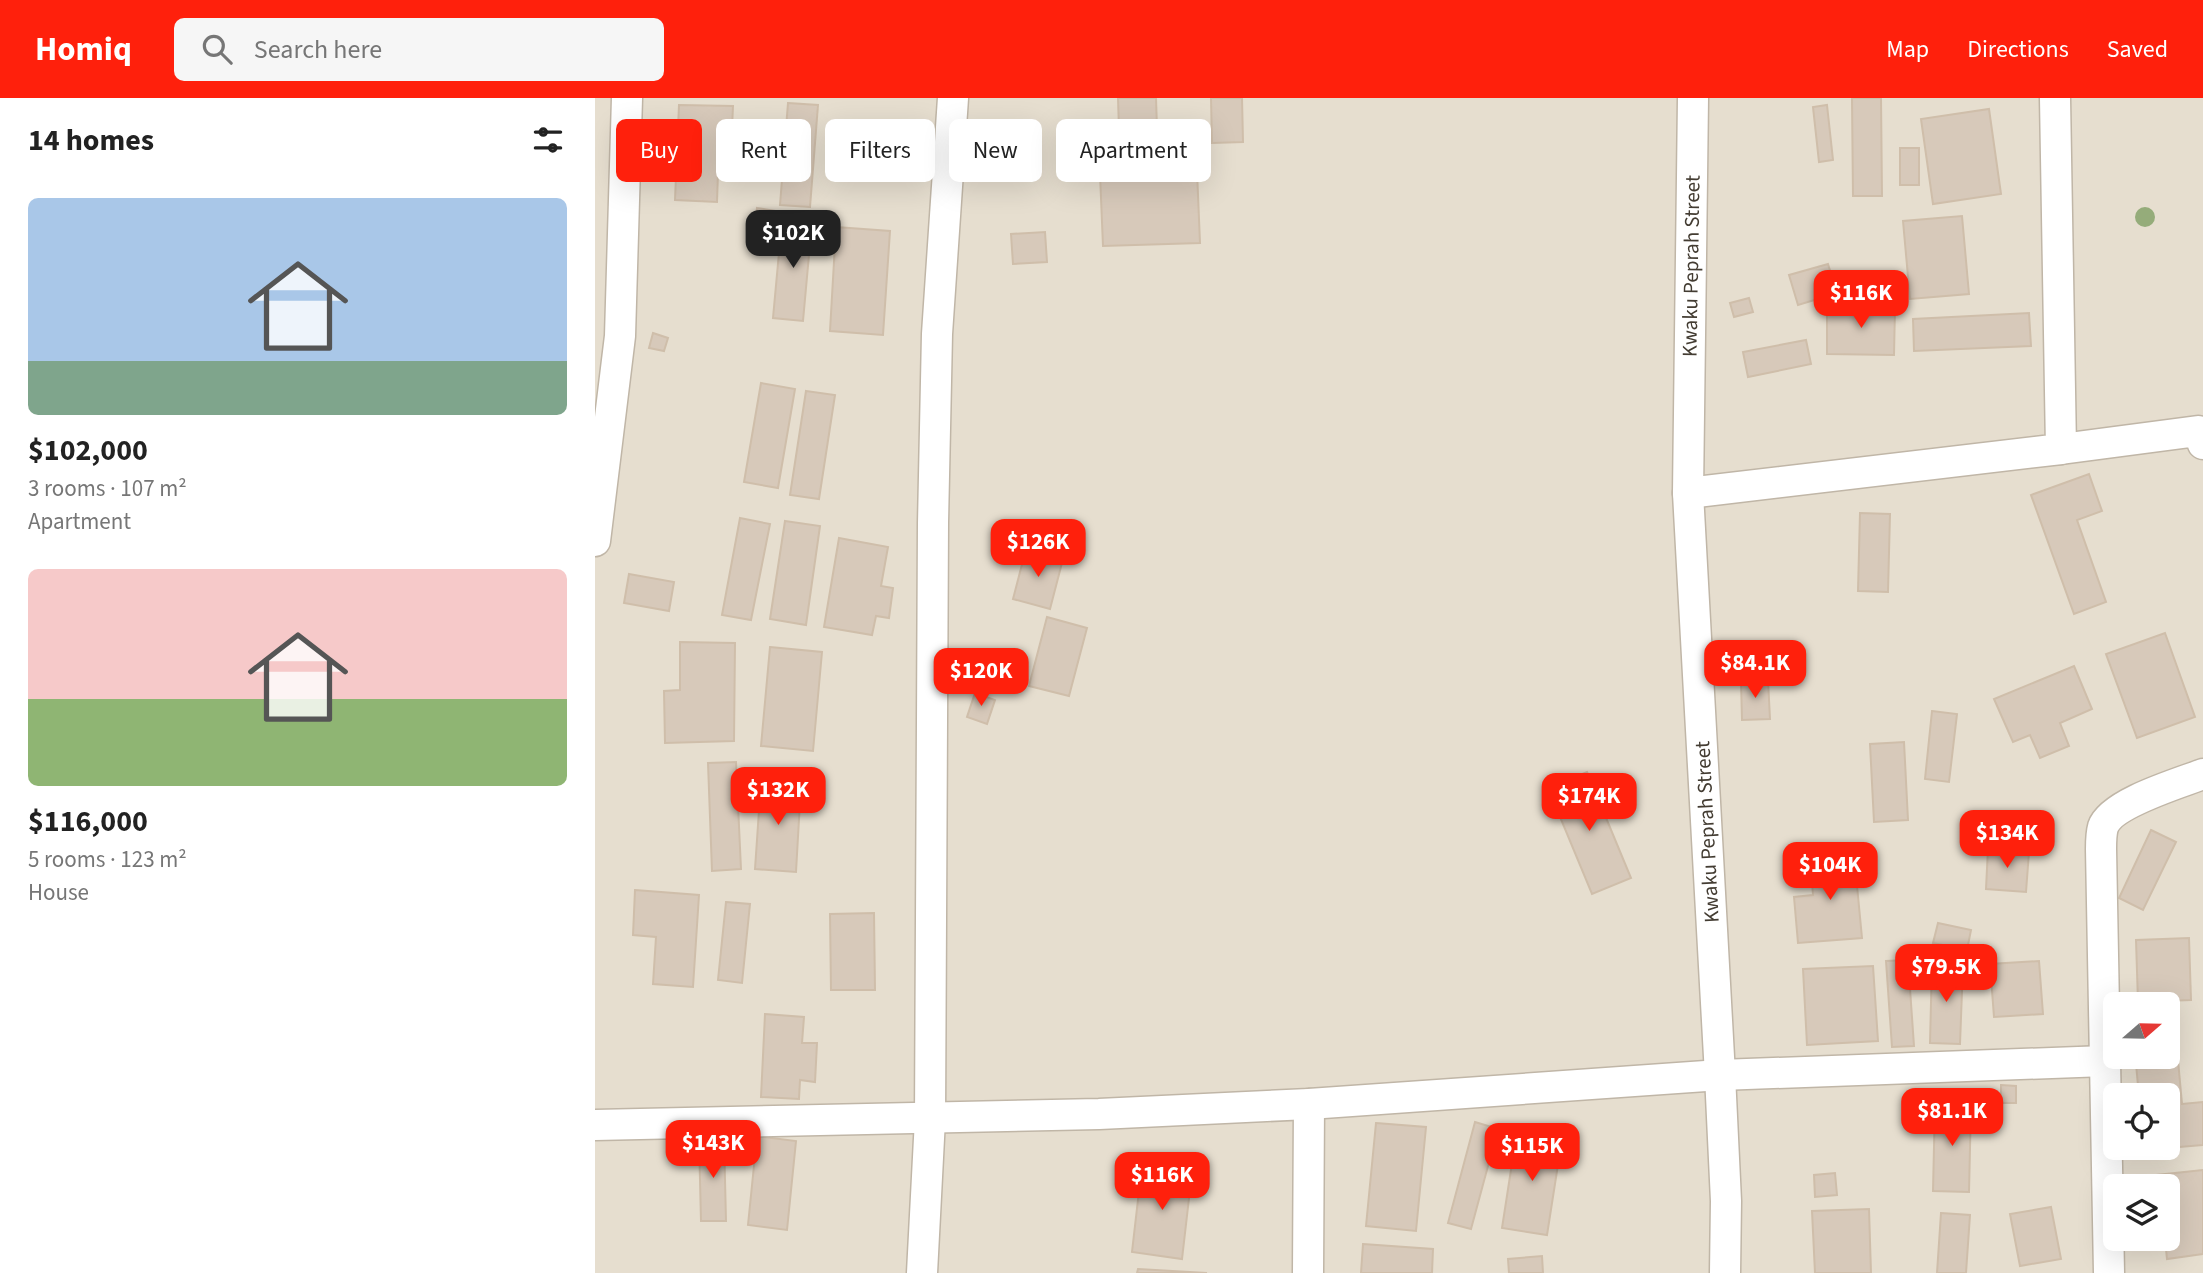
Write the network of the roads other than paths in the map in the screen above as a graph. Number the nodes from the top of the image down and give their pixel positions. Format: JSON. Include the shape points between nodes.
{"nodes":[{"id":1,"x":627,"y":98,"type":"edge"},
{"id":2,"x":953,"y":98,"type":"edge"},
{"id":3,"x":1693,"y":98,"type":"edge"},
{"id":4,"x":2064,"y":101,"type":"edge"},
{"id":5,"x":2201,"y":435,"type":"edge"},
{"id":6,"x":2061,"y":449,"type":"junction"},
{"id":7,"x":1688,"y":493,"type":"junction"},
{"id":8,"x":595,"y":541,"type":"edge"},
{"id":9,"x":2203,"y":775,"type":"edge"},
{"id":10,"x":2104,"y":992,"type":"edge"},
{"id":11,"x":2103,"y":1061,"type":"edge"},
{"id":12,"x":2105,"y":1069,"type":"edge"},
{"id":13,"x":1720,"y":1075,"type":"junction"},
{"id":14,"x":1309,"y":1104,"type":"junction"},
{"id":15,"x":930,"y":1119,"type":"junction"},
{"id":16,"x":595,"y":1125,"type":"edge"},
{"id":17,"x":922,"y":1273,"type":"edge"},
{"id":18,"x":1308,"y":1273,"type":"edge"},
{"id":19,"x":1725,"y":1273,"type":"edge"},
{"id":20,"x":2109,"y":1273,"type":"edge"}],
"edges":[{"from":1,"to":8,"type":"street","via":[[620,336]]},
{"from":2,"to":15,"type":"street","via":[[937,334]]},
{"from":3,"to":7,"type":"street","name":"Kwaku Peprah Street"},
{"from":4,"to":6,"type":"street"},
{"from":5,"to":6,"type":"street"},
{"from":6,"to":7,"type":"street"},
{"from":7,"to":13,"type":"street","name":"Kwaku Peprah Street"},
{"from":9,"to":10,"type":"street","via":[[2139,800],[2103,825]]},
{"from":11,"to":13,"type":"street"},
{"from":12,"to":20,"type":"street"},
{"from":13,"to":14,"type":"street"},
{"from":13,"to":19,"type":"street","name":"Kwaku Peprah Street"},
{"from":14,"to":15,"type":"street"},
{"from":14,"to":18,"type":"street"},
{"from":15,"to":16,"type":"street"},
{"from":15,"to":17,"type":"street"}]}
